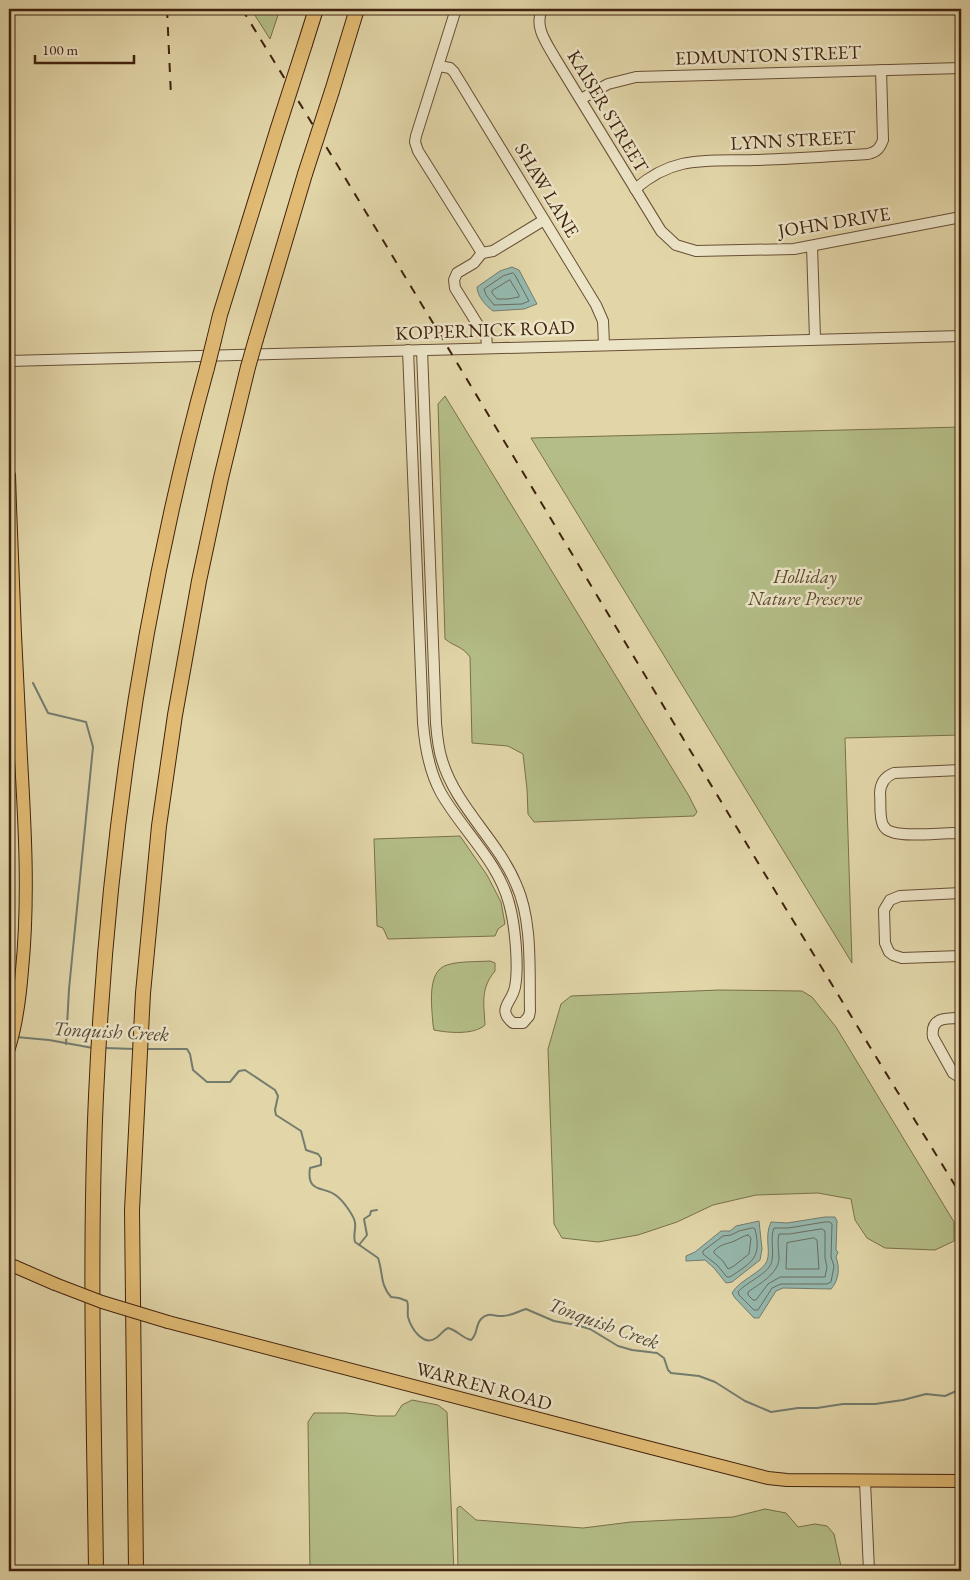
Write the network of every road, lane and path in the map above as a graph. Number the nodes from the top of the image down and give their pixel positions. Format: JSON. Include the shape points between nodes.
{"nodes":[{"id":1,"x":316,"y":9,"type":"edge"},
{"id":2,"x":357,"y":9,"type":"edge"},
{"id":3,"x":456,"y":9,"type":"edge"},
{"id":4,"x":542,"y":9,"type":"edge"},
{"id":5,"x":439,"y":66,"type":"junction"},
{"id":6,"x":961,"y":68,"type":"edge"},
{"id":7,"x":881,"y":70,"type":"junction"},
{"id":8,"x":581,"y":99,"type":"junction"},
{"id":9,"x":635,"y":189,"type":"junction"},
{"id":10,"x":961,"y":217,"type":"edge"},
{"id":11,"x":544,"y":220,"type":"junction"},
{"id":12,"x":659,"y":228,"type":"joint"},
{"id":13,"x":812,"y":246,"type":"junction"},
{"id":14,"x":482,"y":253,"type":"junction"},
{"id":15,"x":961,"y":336,"type":"edge"},
{"id":16,"x":815,"y":338,"type":"junction"},
{"id":17,"x":604,"y":345,"type":"junction"},
{"id":18,"x":487,"y":348,"type":"junction"},
{"id":19,"x":408,"y":350,"type":"junction"},
{"id":20,"x":422,"y":350,"type":"junction"},
{"id":21,"x":9,"y":361,"type":"edge"},
{"id":22,"x":425,"y":430,"type":"junction"},
{"id":23,"x":411,"y":431,"type":"junction"},
{"id":24,"x":9,"y":475,"type":"edge"},
{"id":25,"x":414,"y":508,"type":"junction"},
{"id":26,"x":428,"y":508,"type":"junction"},
{"id":27,"x":431,"y":593,"type":"junction"},
{"id":28,"x":417,"y":594,"type":"junction"},
{"id":29,"x":436,"y":712,"type":"junction"},
{"id":30,"x":422,"y":713,"type":"junction"},
{"id":31,"x":15,"y":755,"type":"edge"},
{"id":32,"x":961,"y":770,"type":"edge"},
{"id":33,"x":460,"y":799,"type":"junction"},
{"id":34,"x":449,"y":806,"type":"junction"},
{"id":35,"x":961,"y":834,"type":"edge"},
{"id":36,"x":961,"y":893,"type":"edge"},
{"id":37,"x":961,"y":956,"type":"edge"},
{"id":38,"x":516,"y":979,"type":"junction"},
{"id":39,"x":530,"y":980,"type":"junction"},
{"id":40,"x":961,"y":1018,"type":"edge"},
{"id":41,"x":11,"y":1041,"type":"edge"},
{"id":42,"x":961,"y":1078,"type":"edge"},
{"id":43,"x":9,"y":1264,"type":"edge"},
{"id":44,"x":865,"y":1481,"type":"junction"},
{"id":45,"x":961,"y":1481,"type":"edge"},
{"id":46,"x":96,"y":1571,"type":"edge"},
{"id":47,"x":136,"y":1571,"type":"edge"},
{"id":48,"x":869,"y":1571,"type":"edge"}],
"edges":[{"from":1,"to":46,"type":"highway","bridge":true,"via":[[220,315],[165,542],[137,699],[111,889],[94,1152]]},
{"from":2,"to":47,"type":"highway","bridge":true,"via":[[256,339],[221,478],[175,715],[159,826],[139,1048],[132,1210]]},
{"from":3,"to":5,"type":"street"},
{"from":4,"to":8,"type":"street","name":"KAISER STREET","via":[[539,20],[541,33]]},
{"from":5,"to":11,"type":"street","name":"SHAW LANE","via":[[454,72]]},
{"from":5,"to":14,"type":"street","via":[[415,139],[416,146]]},
{"from":6,"to":7,"type":"street","name":"EDMUNTON STREET"},
{"from":7,"to":8,"type":"street","name":"EDMUNTON STREET","via":[[636,77],[608,84]]},
{"from":7,"to":9,"type":"street","name":"LYNN STREET","via":[[882,140],[874,153],[694,162],[661,171]]},
{"from":8,"to":9,"type":"street","name":"KAISER STREET"},
{"from":9,"to":12,"type":"street","name":"KAISER STREET"},
{"from":10,"to":13,"type":"street","name":"JOHN DRIVE"},
{"from":11,"to":14,"type":"street","via":[[493,251]]},
{"from":11,"to":17,"type":"street","name":"SHAW LANE","via":[[600,312]]},
{"from":12,"to":13,"type":"street","name":"JOHN DRIVE","via":[[682,248],[696,251]]},
{"from":13,"to":16,"type":"street"},
{"from":14,"to":18,"type":"street","via":[[474,263],[457,273],[454,280],[455,288],[478,326],[486,332]]},
{"from":15,"to":16,"type":"street","name":"KOPPERNICK ROAD"},
{"from":16,"to":17,"type":"street","name":"KOPPERNICK ROAD"},
{"from":17,"to":18,"type":"street","name":"KOPPERNICK ROAD"},
{"from":18,"to":20,"type":"street","name":"KOPPERNICK ROAD"},
{"from":19,"to":20,"type":"street","name":"KOPPERNICK ROAD"},
{"from":19,"to":21,"type":"street","name":"KOPPERNICK ROAD"},
{"from":19,"to":23,"type":"street"},
{"from":20,"to":22,"type":"street"},
{"from":22,"to":23,"type":"street"},
{"from":22,"to":26,"type":"street"},
{"from":23,"to":25,"type":"street"},
{"from":24,"to":31,"type":"main road"},
{"from":25,"to":26,"type":"street"},
{"from":25,"to":28,"type":"street"},
{"from":26,"to":27,"type":"street"},
{"from":27,"to":28,"type":"street"},
{"from":27,"to":29,"type":"street"},
{"from":28,"to":30,"type":"street"},
{"from":29,"to":30,"type":"street"},
{"from":29,"to":33,"type":"street","via":[[441,758]]},
{"from":30,"to":34,"type":"street","via":[[430,768]]},
{"from":31,"to":41,"type":"main road","via":[[25,828],[27,896],[20,990]]},
{"from":32,"to":35,"type":"street","via":[[894,773],[884,778],[880,790],[882,820],[888,830],[905,834]]},
{"from":33,"to":34,"type":"street"},
{"from":33,"to":39,"type":"street","via":[[505,862],[516,884],[526,922]]},
{"from":34,"to":38,"type":"street","via":[[493,869],[508,901],[513,924]]},
{"from":36,"to":37,"type":"street","via":[[900,896],[890,900],[884,910],[886,943],[892,955],[902,958]]},
{"from":38,"to":39,"type":"street"},
{"from":38,"to":39,"type":"street","via":[[513,995],[505,1008],[506,1017],[513,1024],[523,1024],[529,1016]]},
{"from":40,"to":42,"type":"street","via":[[940,1020],[932,1033],[954,1073]]},
{"from":43,"to":44,"type":"main road","name":"WARREN ROAD","bridge":true,"via":[[102,1302],[168,1322],[741,1472],[787,1480]]},
{"from":44,"to":45,"type":"main road","name":"WARREN ROAD"},
{"from":44,"to":48,"type":"street"}]}
